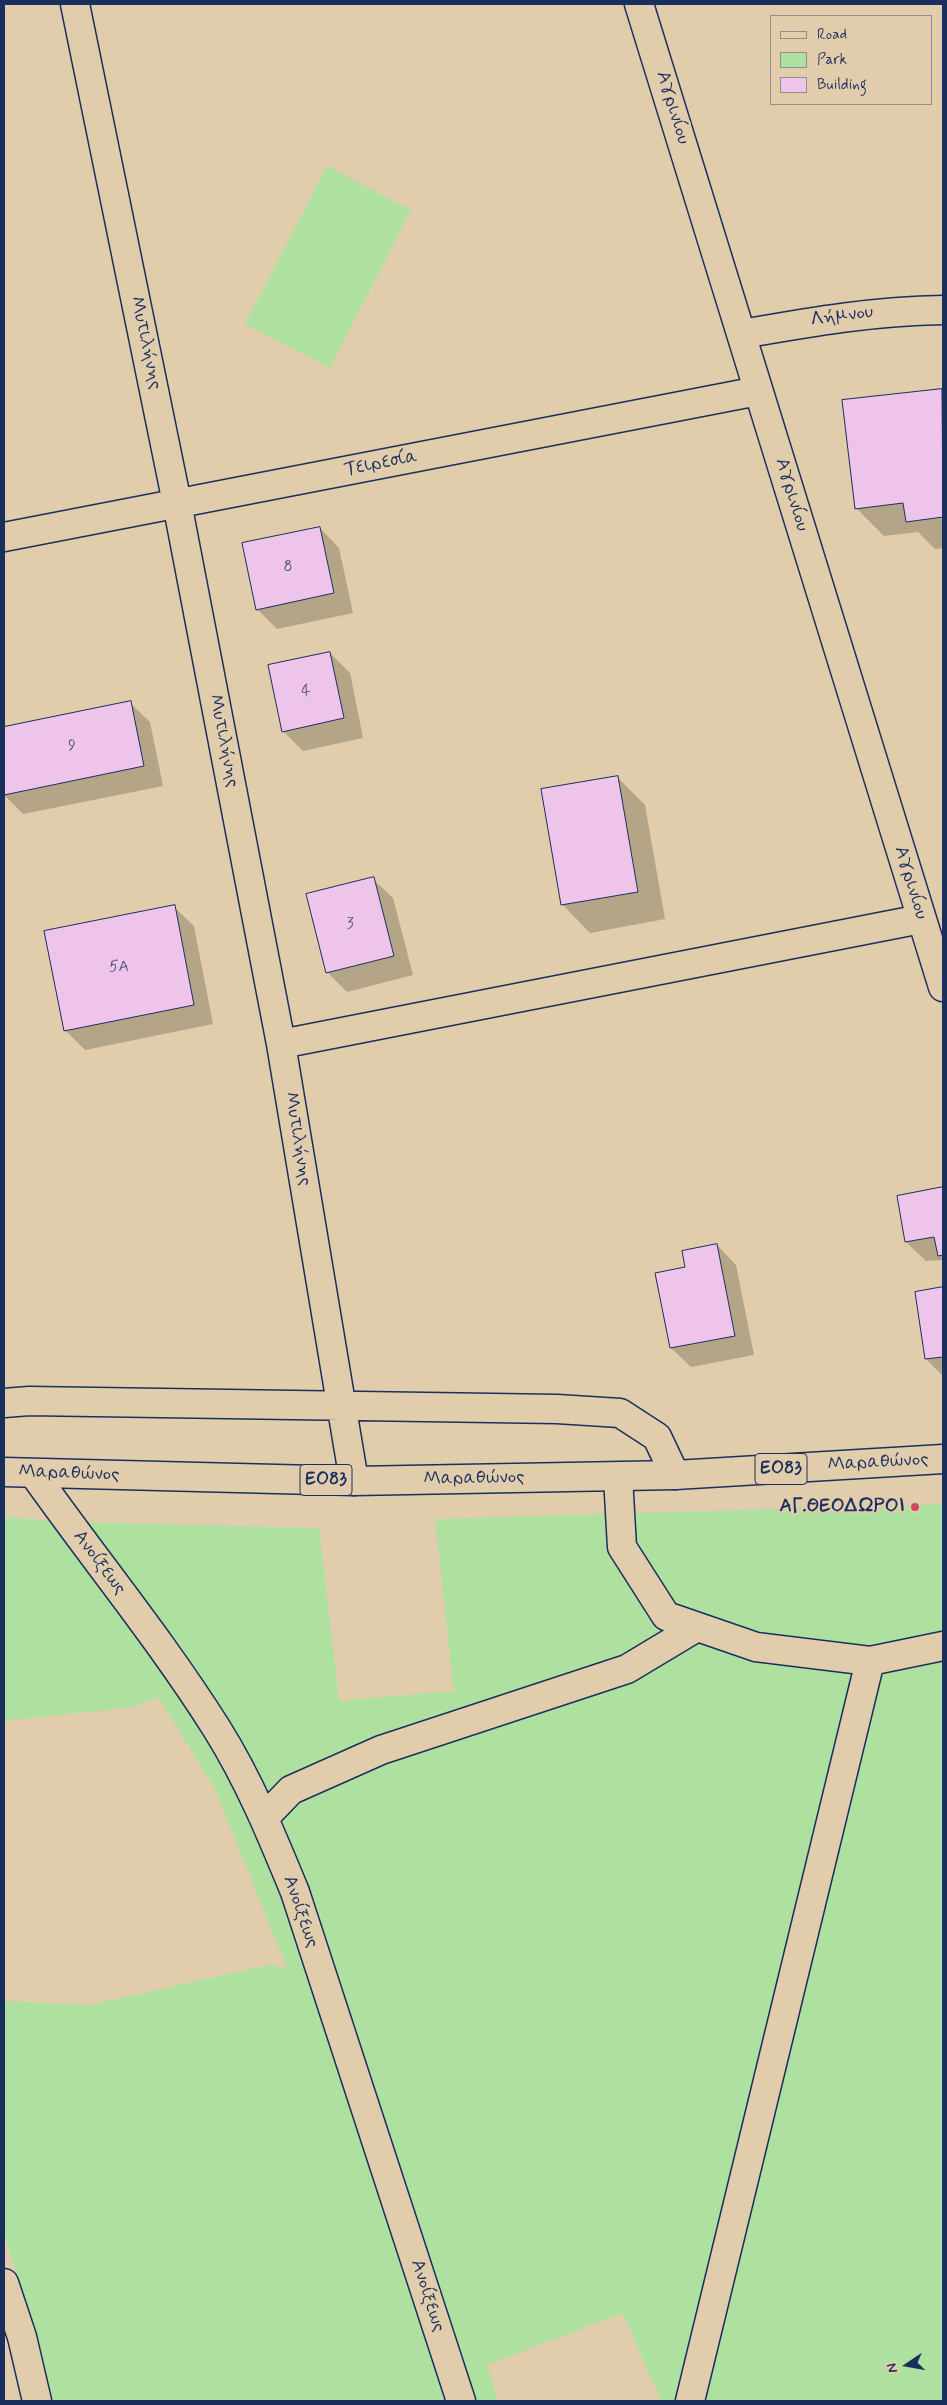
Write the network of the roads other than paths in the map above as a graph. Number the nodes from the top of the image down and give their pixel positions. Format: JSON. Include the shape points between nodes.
{"nodes":[{"id":1,"x":74,"y":4,"type":"edge"},
{"id":2,"x":639,"y":4,"type":"edge"},
{"id":3,"x":943,"y":310,"type":"edge"},
{"id":4,"x":742,"y":334,"type":"junction"},
{"id":5,"x":758,"y":390,"type":"junction"},
{"id":6,"x":177,"y":503,"type":"junction"},
{"id":7,"x":4,"y":537,"type":"edge"},
{"id":8,"x":921,"y":919,"type":"junction"},
{"id":9,"x":941,"y":975,"type":"edge"},
{"id":10,"x":281,"y":1044,"type":"junction"},
{"id":11,"x":4,"y":1403,"type":"edge"},
{"id":12,"x":341,"y":1406,"type":"junction"},
{"id":13,"x":943,"y":1459,"type":"edge"},
{"id":14,"x":4,"y":1472,"type":"edge"},
{"id":15,"x":34,"y":1474,"type":"junction"},
{"id":16,"x":675,"y":1474,"type":"junction"},
{"id":17,"x":618,"y":1476,"type":"junction"},
{"id":18,"x":354,"y":1481,"type":"junction"},
{"id":19,"x":697,"y":1627,"type":"junction"},
{"id":20,"x":943,"y":1646,"type":"edge"},
{"id":21,"x":870,"y":1661,"type":"junction"},
{"id":22,"x":264,"y":1818,"type":"junction"},
{"id":23,"x":4,"y":2283,"type":"edge"},
{"id":24,"x":37,"y":2401,"type":"edge"},
{"id":25,"x":461,"y":2401,"type":"edge"},
{"id":26,"x":690,"y":2401,"type":"edge"}],
"edges":[{"from":1,"to":6,"type":"street","name":"Μυτιλήνης"},
{"from":2,"to":4,"type":"street","name":"Αγρινίου"},
{"from":3,"to":4,"type":"street","name":"Λήμνου","via":[[847,315]]},
{"from":4,"to":5,"type":"street","name":"Αγρινίου"},
{"from":5,"to":6,"type":"street","name":"Τειρεσία"},
{"from":5,"to":8,"type":"street","name":"Αγρινίου"},
{"from":6,"to":7,"type":"street","name":"Τειρεσία"},
{"from":6,"to":10,"type":"street","name":"Μυτιλήνης"},
{"from":8,"to":9,"type":"street","name":"Αγρινίου"},
{"from":8,"to":10,"type":"street"},
{"from":10,"to":12,"type":"street","name":"Μυτιλήνης"},
{"from":11,"to":12,"type":"street"},
{"from":12,"to":16,"type":"street","via":[[620,1413],[657,1437]]},
{"from":12,"to":18,"type":"street","name":"Μυτιλήνης"},
{"from":13,"to":16,"type":"street","name":"Μαραθώνος","number":"ΕΟ83"},
{"from":14,"to":15,"type":"street","name":"Μαραθώνος","number":"ΕΟ83"},
{"from":15,"to":18,"type":"street","name":"Μαραθώνος","number":"ΕΟ83"},
{"from":15,"to":22,"type":"street","name":"Ανοίξεως","via":[[180,1672],[218,1730]]},
{"from":16,"to":17,"type":"street","name":"Μαραθώνος","number":"ΕΟ83"},
{"from":17,"to":18,"type":"street","name":"Μαραθώνος","number":"ΕΟ83"},
{"from":17,"to":19,"type":"street","via":[[622,1547],[666,1616]]},
{"from":19,"to":21,"type":"street","via":[[756,1647]]},
{"from":19,"to":22,"type":"street","via":[[627,1669],[381,1750],[291,1790]]},
{"from":20,"to":21,"type":"street"},
{"from":21,"to":26,"type":"street"},
{"from":22,"to":25,"type":"street","name":"Ανοίξεως","via":[[295,1892]]},
{"from":23,"to":24,"type":"street","via":[[22,2337]]}]}
